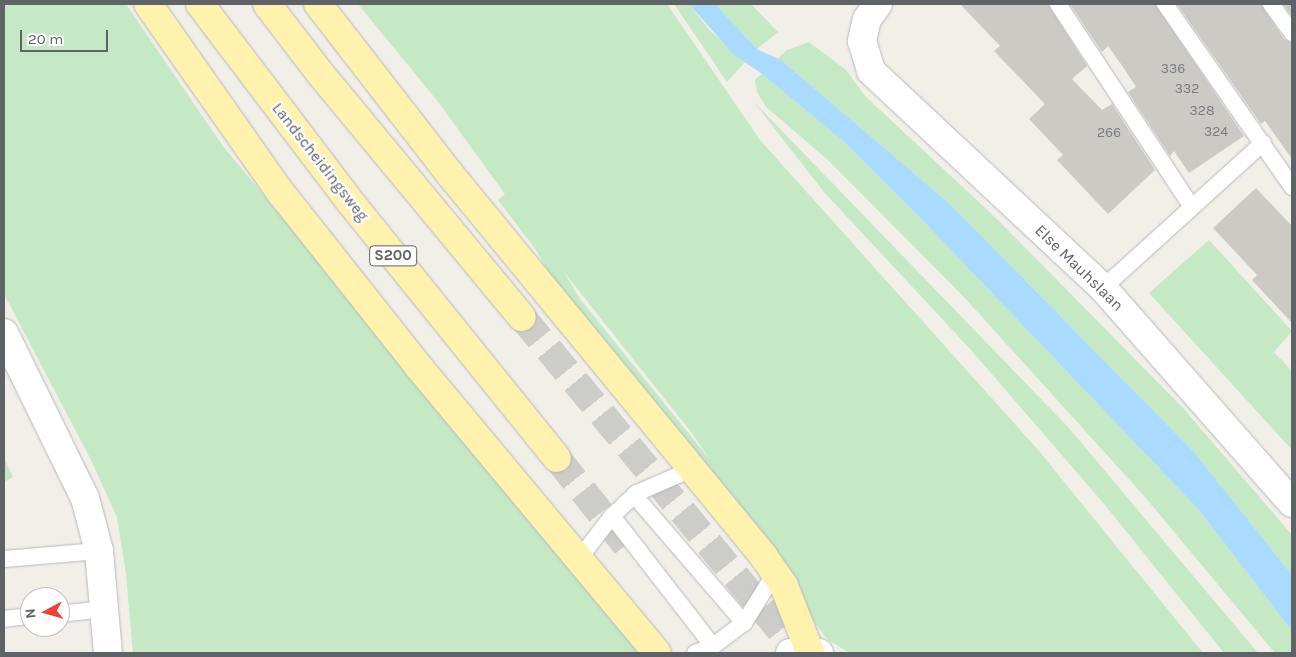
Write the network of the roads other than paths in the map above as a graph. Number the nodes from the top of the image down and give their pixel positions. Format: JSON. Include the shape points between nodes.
{"nodes":[{"id":1,"x":148,"y":4,"type":"edge"},
{"id":2,"x":200,"y":4,"type":"edge"},
{"id":3,"x":267,"y":4,"type":"edge"},
{"id":4,"x":318,"y":4,"type":"edge"},
{"id":5,"x":878,"y":4,"type":"edge"},
{"id":6,"x":1058,"y":4,"type":"edge"},
{"id":7,"x":1165,"y":4,"type":"edge"},
{"id":8,"x":1271,"y":4,"type":"edge"},
{"id":9,"x":1292,"y":33,"type":"edge"},
{"id":10,"x":1263,"y":143,"type":"junction"},
{"id":11,"x":1291,"y":181,"type":"edge"},
{"id":12,"x":1192,"y":207,"type":"junction"},
{"id":13,"x":1103,"y":288,"type":"junction"},
{"id":14,"x":522,"y":317,"type":"tunnel mouth"},
{"id":15,"x":4,"y":333,"type":"edge"},
{"id":16,"x":557,"y":458,"type":"tunnel mouth"},
{"id":17,"x":692,"y":469,"type":"junction"},
{"id":18,"x":634,"y":495,"type":"junction"},
{"id":19,"x":1292,"y":503,"type":"edge"},
{"id":20,"x":612,"y":516,"type":"junction"},
{"id":21,"x":99,"y":551,"type":"junction"},
{"id":22,"x":579,"y":559,"type":"junction"},
{"id":23,"x":4,"y":560,"type":"edge"},
{"id":24,"x":775,"y":573,"type":"junction"},
{"id":25,"x":104,"y":609,"type":"junction"},
{"id":26,"x":70,"y":613,"type":"edge"},
{"id":27,"x":20,"y":617,"type":"edge"},
{"id":28,"x":4,"y":619,"type":"edge"},
{"id":29,"x":744,"y":622,"type":"junction"},
{"id":30,"x":713,"y":646,"type":"junction"},
{"id":31,"x":108,"y":653,"type":"edge"},
{"id":32,"x":657,"y":653,"type":"edge"},
{"id":33,"x":695,"y":653,"type":"edge"},
{"id":34,"x":806,"y":653,"type":"edge"}],
"edges":[{"from":1,"to":22,"type":"main road","via":[[281,193],[418,366]]},
{"from":2,"to":16,"type":"main road","name":"Landscheidingsweg","number":"S200","via":[[347,198]]},
{"from":3,"to":14,"type":"main road","via":[[319,72]]},
{"from":4,"to":17,"type":"main road","via":[[449,173]]},
{"from":5,"to":13,"type":"street","name":"Else Mauhslaan","via":[[867,19],[862,41],[871,71]]},
{"from":6,"to":12,"type":"lane"},
{"from":7,"to":10,"type":"lane"},
{"from":8,"to":9,"type":"lane"},
{"from":10,"to":11,"type":"lane"},
{"from":10,"to":12,"type":"lane"},
{"from":12,"to":13,"type":"lane"},
{"from":13,"to":19,"type":"street","name":"Else Mauhslaan"},
{"from":15,"to":21,"type":"street","via":[[85,498]]},
{"from":17,"to":18,"type":"lane"},
{"from":17,"to":24,"type":"main road"},
{"from":18,"to":20,"type":"lane"},
{"from":18,"to":29,"type":"lane"},
{"from":20,"to":22,"type":"lane"},
{"from":20,"to":30,"type":"lane"},
{"from":21,"to":23,"type":"lane"},
{"from":21,"to":25,"type":"street"},
{"from":22,"to":32,"type":"main road"},
{"from":24,"to":29,"type":"lane"},
{"from":24,"to":34,"type":"main road","via":[[784,586]]},
{"from":25,"to":26,"type":"lane"},
{"from":25,"to":31,"type":"street"},
{"from":27,"to":28,"type":"lane"},
{"from":29,"to":30,"type":"lane"},
{"from":30,"to":33,"type":"lane"}]}
